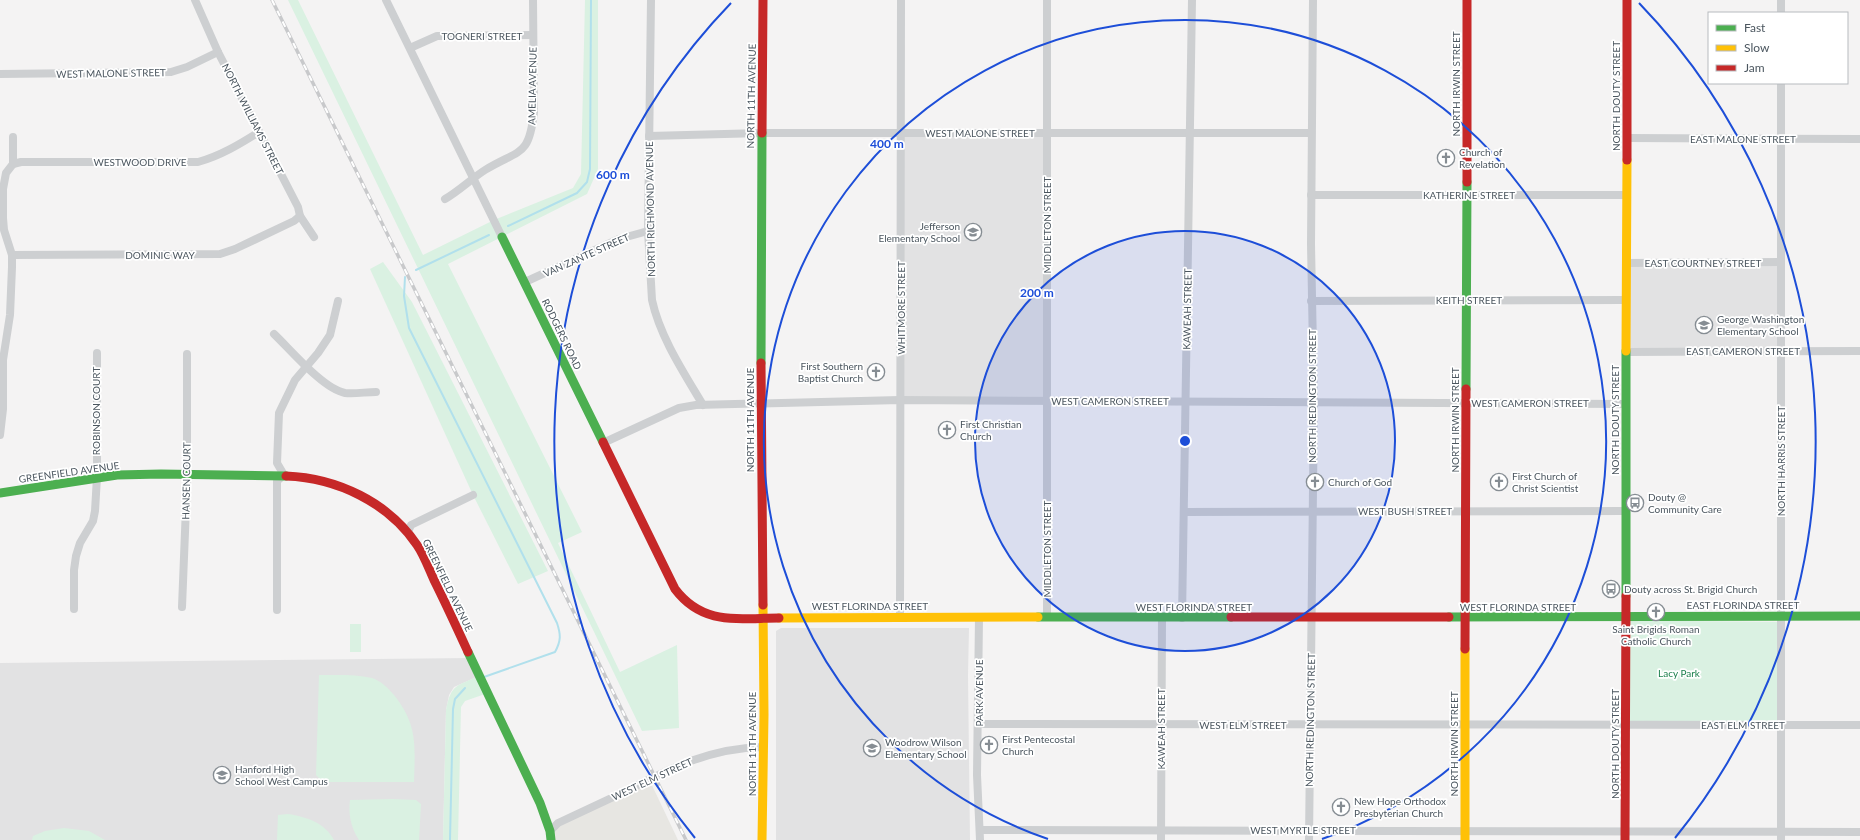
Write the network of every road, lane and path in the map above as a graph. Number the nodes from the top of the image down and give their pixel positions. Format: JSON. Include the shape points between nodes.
{"nodes":[{"id":1,"x":195,"y":0,"type":"edge"},
{"id":2,"x":386,"y":0,"type":"edge"},
{"id":3,"x":533,"y":0,"type":"edge"},
{"id":4,"x":651,"y":0,"type":"edge"},
{"id":5,"x":763,"y":0,"type":"edge"},
{"id":6,"x":901,"y":0,"type":"edge"},
{"id":7,"x":1047,"y":0,"type":"edge"},
{"id":8,"x":1192,"y":0,"type":"edge"},
{"id":9,"x":1313,"y":0,"type":"edge"},
{"id":10,"x":1467,"y":0,"type":"edge"},
{"id":11,"x":1627,"y":0,"type":"edge"},
{"id":12,"x":1781,"y":0,"type":"edge"},
{"id":13,"x":1781,"y":12,"type":"edge"},
{"id":14,"x":533,"y":35,"type":"junction"},
{"id":15,"x":410,"y":48,"type":"junction"},
{"id":16,"x":218,"y":52,"type":"junction"},
{"id":17,"x":0,"y":74,"type":"edge"},
{"id":18,"x":1781,"y":84,"type":"edge"},
{"id":19,"x":259,"y":132,"type":"junction"},
{"id":20,"x":762,"y":133,"type":"junction"},
{"id":21,"x":901,"y":133,"type":"junction"},
{"id":22,"x":1047,"y":133,"type":"junction"},
{"id":23,"x":1190,"y":133,"type":"junction"},
{"id":24,"x":1311,"y":133,"type":"junction"},
{"id":25,"x":649,"y":136,"type":"junction"},
{"id":26,"x":13,"y":137,"type":"dead end"},
{"id":27,"x":1627,"y":138,"type":"junction"},
{"id":28,"x":1781,"y":139,"type":"junction"},
{"id":29,"x":1860,"y":139,"type":"edge"},
{"id":30,"x":13,"y":164,"type":"junction"},
{"id":31,"x":474,"y":178,"type":"junction"},
{"id":32,"x":1311,"y":194,"type":"junction"},
{"id":33,"x":1466,"y":195,"type":"junction"},
{"id":34,"x":1627,"y":195,"type":"junction"},
{"id":35,"x":445,"y":199,"type":"dead end"},
{"id":36,"x":300,"y":216,"type":"junction"},
{"id":37,"x":648,"y":231,"type":"junction"},
{"id":38,"x":314,"y":237,"type":"dead end"},
{"id":39,"x":502,"y":237,"type":"joint"},
{"id":40,"x":12,"y":255,"type":"junction"},
{"id":41,"x":1781,"y":262,"type":"junction"},
{"id":42,"x":1626,"y":263,"type":"junction"},
{"id":43,"x":525,"y":282,"type":"junction"},
{"id":44,"x":1466,"y":300,"type":"junction"},
{"id":45,"x":1626,"y":300,"type":"junction"},
{"id":46,"x":338,"y":301,"type":"dead end"},
{"id":47,"x":1311,"y":301,"type":"junction"},
{"id":48,"x":274,"y":334,"type":"dead end"},
{"id":49,"x":1781,"y":351,"type":"junction"},
{"id":50,"x":1860,"y":351,"type":"edge"},
{"id":51,"x":1626,"y":352,"type":"junction"},
{"id":52,"x":97,"y":353,"type":"dead end"},
{"id":53,"x":186,"y":354,"type":"dead end"},
{"id":54,"x":306,"y":367,"type":"junction"},
{"id":55,"x":376,"y":392,"type":"dead end"},
{"id":56,"x":900,"y":400,"type":"junction"},
{"id":57,"x":1047,"y":400,"type":"junction"},
{"id":58,"x":1185,"y":401,"type":"junction"},
{"id":59,"x":1314,"y":402,"type":"junction"},
{"id":60,"x":1466,"y":403,"type":"junction"},
{"id":61,"x":761,"y":404,"type":"junction"},
{"id":62,"x":1626,"y":404,"type":"junction"},
{"id":63,"x":703,"y":405,"type":"junction"},
{"id":64,"x":0,"y":435,"type":"edge"},
{"id":65,"x":603,"y":443,"type":"junction"},
{"id":66,"x":187,"y":475,"type":"junction"},
{"id":67,"x":284,"y":475,"type":"junction"},
{"id":68,"x":97,"y":477,"type":"junction"},
{"id":69,"x":0,"y":493,"type":"edge"},
{"id":70,"x":473,"y":495,"type":"dead end"},
{"id":71,"x":1312,"y":511,"type":"junction"},
{"id":72,"x":1466,"y":511,"type":"junction"},
{"id":73,"x":1626,"y":511,"type":"junction"},
{"id":74,"x":1184,"y":512,"type":"junction"},
{"id":75,"x":408,"y":532,"type":"junction"},
{"id":76,"x":182,"y":608,"type":"dead end"},
{"id":77,"x":74,"y":609,"type":"dead end"},
{"id":78,"x":277,"y":610,"type":"dead end"},
{"id":79,"x":1780,"y":616,"type":"junction"},
{"id":80,"x":1860,"y":616,"type":"edge"},
{"id":81,"x":762,"y":617,"type":"junction"},
{"id":82,"x":900,"y":617,"type":"junction"},
{"id":83,"x":979,"y":617,"type":"junction"},
{"id":84,"x":1047,"y":617,"type":"junction"},
{"id":85,"x":1162,"y":618,"type":"junction"},
{"id":86,"x":1182,"y":618,"type":"junction"},
{"id":87,"x":1311,"y":618,"type":"junction"},
{"id":88,"x":1466,"y":618,"type":"junction"},
{"id":89,"x":1626,"y":618,"type":"junction"},
{"id":90,"x":979,"y":724,"type":"junction"},
{"id":91,"x":1161,"y":724,"type":"junction"},
{"id":92,"x":1310,"y":725,"type":"junction"},
{"id":93,"x":1466,"y":725,"type":"junction"},
{"id":94,"x":1626,"y":725,"type":"junction"},
{"id":95,"x":1781,"y":725,"type":"junction"},
{"id":96,"x":1860,"y":725,"type":"edge"},
{"id":97,"x":763,"y":748,"type":"junction"},
{"id":98,"x":980,"y":830,"type":"junction"},
{"id":99,"x":1161,"y":830,"type":"junction"},
{"id":100,"x":1309,"y":830,"type":"junction"},
{"id":101,"x":1860,"y":832,"type":"edge"},
{"id":102,"x":1465,"y":835,"type":"edge"},
{"id":103,"x":1626,"y":835,"type":"edge"},
{"id":104,"x":550,"y":836,"type":"edge"},
{"id":105,"x":1781,"y":836,"type":"edge"},
{"id":106,"x":762,"y":840,"type":"edge"},
{"id":107,"x":980,"y":840,"type":"edge"},
{"id":108,"x":1161,"y":840,"type":"edge"},
{"id":109,"x":1308,"y":840,"type":"edge"}],
"edges":[{"from":1,"to":16,"type":"street","name":"NORTH WILLIAMS STREET"},
{"from":2,"to":15,"type":"street","name":"RODGERS ROAD"},
{"from":3,"to":14,"type":"street","name":"AMELIA AVENUE"},
{"from":4,"to":25,"type":"street","name":"NORTH RICHMOND AVENUE"},
{"from":5,"to":20,"type":"street","name":"NORTH 11TH AVENUE"},
{"from":6,"to":21,"type":"street","name":"WHITMORE STREET"},
{"from":7,"to":22,"type":"street","name":"MIDDLETON STREET"},
{"from":8,"to":23,"type":"street","name":"KAWEAH STREET"},
{"from":9,"to":24,"type":"street","name":"NORTH REDINGTON STREET"},
{"from":10,"to":33,"type":"street","name":"NORTH IRWIN STREET"},
{"from":11,"to":27,"type":"street","name":"NORTH DOUTY STREET"},
{"from":12,"to":13,"type":"street"},
{"from":14,"to":15,"type":"street","name":"TOGNERI STREET","via":[[437,36]]},
{"from":14,"to":31,"type":"street","name":"AMELIA AVENUE","via":[[534,112],[528,143],[520,153],[486,169]]},
{"from":15,"to":31,"type":"street","name":"RODGERS ROAD"},
{"from":16,"to":17,"type":"street","name":"WEST MALONE STREET","via":[[171,72]]},
{"from":16,"to":19,"type":"street","name":"NORTH WILLIAMS STREET"},
{"from":18,"to":28,"type":"street","name":"NORTH HARRIS STREET"},
{"from":19,"to":30,"type":"street","name":"WESTWOOD DRIVE","via":[[226,151],[198,162]]},
{"from":19,"to":36,"type":"street","name":"NORTH WILLIAMS STREET","via":[[298,207]]},
{"from":20,"to":21,"type":"street","name":"WEST MALONE STREET"},
{"from":20,"to":25,"type":"street","name":"WEST MALONE STREET"},
{"from":20,"to":61,"type":"street","name":"NORTH 11TH AVENUE"},
{"from":21,"to":22,"type":"street","name":"WEST MALONE STREET"},
{"from":21,"to":56,"type":"street","name":"WHITMORE STREET"},
{"from":22,"to":23,"type":"street","name":"WEST MALONE STREET"},
{"from":22,"to":57,"type":"street","name":"MIDDLETON STREET"},
{"from":23,"to":24,"type":"street","name":"WEST MALONE STREET"},
{"from":23,"to":58,"type":"street","name":"KAWEAH STREET"},
{"from":24,"to":32,"type":"street","name":"NORTH REDINGTON STREET"},
{"from":25,"to":37,"type":"street","name":"NORTH RICHMOND AVENUE"},
{"from":26,"to":30,"type":"street"},
{"from":27,"to":28,"type":"street","name":"EAST MALONE STREET"},
{"from":27,"to":34,"type":"street","name":"NORTH DOUTY STREET"},
{"from":28,"to":29,"type":"street","name":"EAST MALONE STREET"},
{"from":28,"to":41,"type":"street","name":"NORTH HARRIS STREET"},
{"from":30,"to":40,"type":"street","via":[[6,173],[3,189],[4,230]]},
{"from":31,"to":35,"type":"street","name":"AMELIA AVENUE"},
{"from":31,"to":39,"type":"street","name":"RODGERS ROAD"},
{"from":32,"to":33,"type":"street","name":"KATHERINE STREET"},
{"from":32,"to":47,"type":"street","name":"NORTH REDINGTON STREET"},
{"from":33,"to":34,"type":"street","name":"KATHERINE STREET"},
{"from":33,"to":44,"type":"street","name":"NORTH IRWIN STREET"},
{"from":34,"to":42,"type":"street","name":"NORTH DOUTY STREET"},
{"from":36,"to":38,"type":"street","name":"NORTH WILLIAMS STREET"},
{"from":36,"to":40,"type":"street","name":"DOMINIC WAY","via":[[220,254]]},
{"from":37,"to":43,"type":"street","name":"VAN ZANTE STREET","via":[[619,238]]},
{"from":37,"to":63,"type":"street","name":"NORTH RICHMOND AVENUE","via":[[654,311]]},
{"from":39,"to":43,"type":"street","name":"RODGERS ROAD"},
{"from":40,"to":64,"type":"street"},
{"from":41,"to":42,"type":"street","name":"EAST COURTNEY STREET"},
{"from":41,"to":49,"type":"street","name":"NORTH HARRIS STREET"},
{"from":42,"to":45,"type":"street","name":"NORTH DOUTY STREET"},
{"from":43,"to":65,"type":"street","name":"RODGERS ROAD"},
{"from":44,"to":45,"type":"street","name":"KEITH STREET"},
{"from":44,"to":47,"type":"street","name":"KEITH STREET"},
{"from":44,"to":60,"type":"street","name":"NORTH IRWIN STREET"},
{"from":45,"to":51,"type":"street","name":"NORTH DOUTY STREET"},
{"from":46,"to":54,"type":"street","via":[[330,335]]},
{"from":47,"to":59,"type":"street","name":"NORTH REDINGTON STREET"},
{"from":48,"to":54,"type":"street"},
{"from":49,"to":50,"type":"street","name":"EAST CAMERON STREET"},
{"from":49,"to":51,"type":"street","name":"EAST CAMERON STREET"},
{"from":49,"to":79,"type":"street","name":"NORTH HARRIS STREET"},
{"from":51,"to":62,"type":"street","name":"NORTH DOUTY STREET"},
{"from":52,"to":68,"type":"street","name":"ROBINSON COURT"},
{"from":53,"to":66,"type":"street","name":"HANSEN COURT"},
{"from":54,"to":55,"type":"street","via":[[343,392]]},
{"from":54,"to":67,"type":"street","via":[[295,380],[278,420],[277,463]]},
{"from":56,"to":57,"type":"street","name":"WEST CAMERON STREET"},
{"from":56,"to":61,"type":"street","name":"WEST CAMERON STREET"},
{"from":56,"to":82,"type":"street","name":"WHITMORE STREET"},
{"from":57,"to":58,"type":"street","name":"WEST CAMERON STREET"},
{"from":57,"to":84,"type":"street","name":"MIDDLETON STREET"},
{"from":58,"to":59,"type":"street","name":"WEST CAMERON STREET"},
{"from":58,"to":74,"type":"street","name":"KAWEAH STREET"},
{"from":59,"to":60,"type":"street","name":"WEST CAMERON STREET"},
{"from":59,"to":71,"type":"street","name":"NORTH REDINGTON STREET"},
{"from":60,"to":62,"type":"street","name":"WEST CAMERON STREET"},
{"from":60,"to":72,"type":"street","name":"NORTH IRWIN STREET"},
{"from":61,"to":63,"type":"street","name":"WEST CAMERON STREET"},
{"from":61,"to":81,"type":"street","name":"NORTH 11TH AVENUE"},
{"from":62,"to":73,"type":"street","name":"NORTH DOUTY STREET"},
{"from":63,"to":65,"type":"street","name":"WEST CAMERON STREET","via":[[679,408]]},
{"from":65,"to":81,"type":"street","name":"RODGERS ROAD","via":[[680,596],[691,607],[705,615],[732,618]]},
{"from":66,"to":67,"type":"street","name":"GREENFIELD AVENUE"},
{"from":66,"to":68,"type":"street","name":"GREENFIELD AVENUE"},
{"from":66,"to":76,"type":"street","name":"HANSEN COURT"},
{"from":67,"to":75,"type":"street","name":"GREENFIELD AVENUE","via":[[316,479],[342,486],[381,508]]},
{"from":67,"to":78,"type":"street","via":[[277,481]]},
{"from":68,"to":69,"type":"street","name":"GREENFIELD AVENUE"},
{"from":68,"to":77,"type":"street","name":"ROBINSON COURT","via":[[94,516],[76,556]]},
{"from":70,"to":75,"type":"street","via":[[411,525]]},
{"from":71,"to":72,"type":"street","name":"WEST BUSH STREET"},
{"from":71,"to":74,"type":"street","name":"WEST BUSH STREET"},
{"from":71,"to":87,"type":"street","name":"NORTH REDINGTON STREET"},
{"from":72,"to":73,"type":"street","name":"WEST BUSH STREET"},
{"from":72,"to":88,"type":"street","name":"NORTH IRWIN STREET"},
{"from":73,"to":89,"type":"street","name":"NORTH DOUTY STREET"},
{"from":74,"to":86,"type":"street","name":"KAWEAH STREET"},
{"from":75,"to":104,"type":"street","name":"GREENFIELD AVENUE","via":[[427,565],[530,782]]},
{"from":79,"to":80,"type":"street","name":"EAST FLORINDA STREET"},
{"from":79,"to":89,"type":"street","name":"EAST FLORINDA STREET"},
{"from":79,"to":95,"type":"street","name":"NORTH HARRIS STREET"},
{"from":81,"to":82,"type":"street","name":"WEST FLORINDA STREET"},
{"from":81,"to":97,"type":"street","name":"NORTH 11TH AVENUE"},
{"from":82,"to":83,"type":"street","name":"WEST FLORINDA STREET"},
{"from":83,"to":84,"type":"street","name":"WEST FLORINDA STREET"},
{"from":83,"to":90,"type":"street","name":"PARK AVENUE"},
{"from":84,"to":85,"type":"street","name":"WEST FLORINDA STREET"},
{"from":85,"to":86,"type":"street","name":"WEST FLORINDA STREET"},
{"from":85,"to":91,"type":"street","name":"KAWEAH STREET"},
{"from":86,"to":87,"type":"street","name":"WEST FLORINDA STREET"},
{"from":87,"to":88,"type":"street","name":"WEST FLORINDA STREET"},
{"from":87,"to":92,"type":"street","name":"NORTH REDINGTON STREET"},
{"from":88,"to":89,"type":"street","name":"WEST FLORINDA STREET"},
{"from":88,"to":93,"type":"street","name":"NORTH IRWIN STREET"},
{"from":89,"to":94,"type":"street","name":"NORTH DOUTY STREET"},
{"from":90,"to":91,"type":"street","name":"WEST ELM STREET"},
{"from":90,"to":98,"type":"street","name":"PARK AVENUE"},
{"from":91,"to":92,"type":"street","name":"WEST ELM STREET"},
{"from":91,"to":99,"type":"street","name":"KAWEAH STREET"},
{"from":92,"to":93,"type":"street","name":"WEST ELM STREET"},
{"from":92,"to":100,"type":"street","name":"NORTH REDINGTON STREET"},
{"from":93,"to":94,"type":"street","name":"WEST ELM STREET"},
{"from":93,"to":102,"type":"street","name":"NORTH IRWIN STREET"},
{"from":94,"to":95,"type":"street","name":"EAST ELM STREET"},
{"from":94,"to":103,"type":"street","name":"NORTH DOUTY STREET"},
{"from":95,"to":96,"type":"street","name":"EAST ELM STREET"},
{"from":95,"to":105,"type":"street","name":"NORTH HARRIS STREET"},
{"from":97,"to":104,"type":"street","name":"WEST ELM STREET","via":[[736,748],[686,762],[558,823]]},
{"from":97,"to":106,"type":"street","name":"NORTH 11TH AVENUE"},
{"from":98,"to":99,"type":"street","name":"WEST MYRTLE STREET"},
{"from":98,"to":107,"type":"street","name":"PARK AVENUE"},
{"from":99,"to":100,"type":"street","name":"WEST MYRTLE STREET"},
{"from":99,"to":108,"type":"street","name":"KAWEAH STREET"},
{"from":100,"to":102,"type":"street","name":"WEST MYRTLE STREET"},
{"from":100,"to":109,"type":"street","name":"NORTH REDINGTON STREET"},
{"from":101,"to":105,"type":"street","name":"WEST MYRTLE STREET"},
{"from":102,"to":103,"type":"street","name":"WEST MYRTLE STREET"},
{"from":103,"to":105,"type":"street","name":"WEST MYRTLE STREET"}]}
